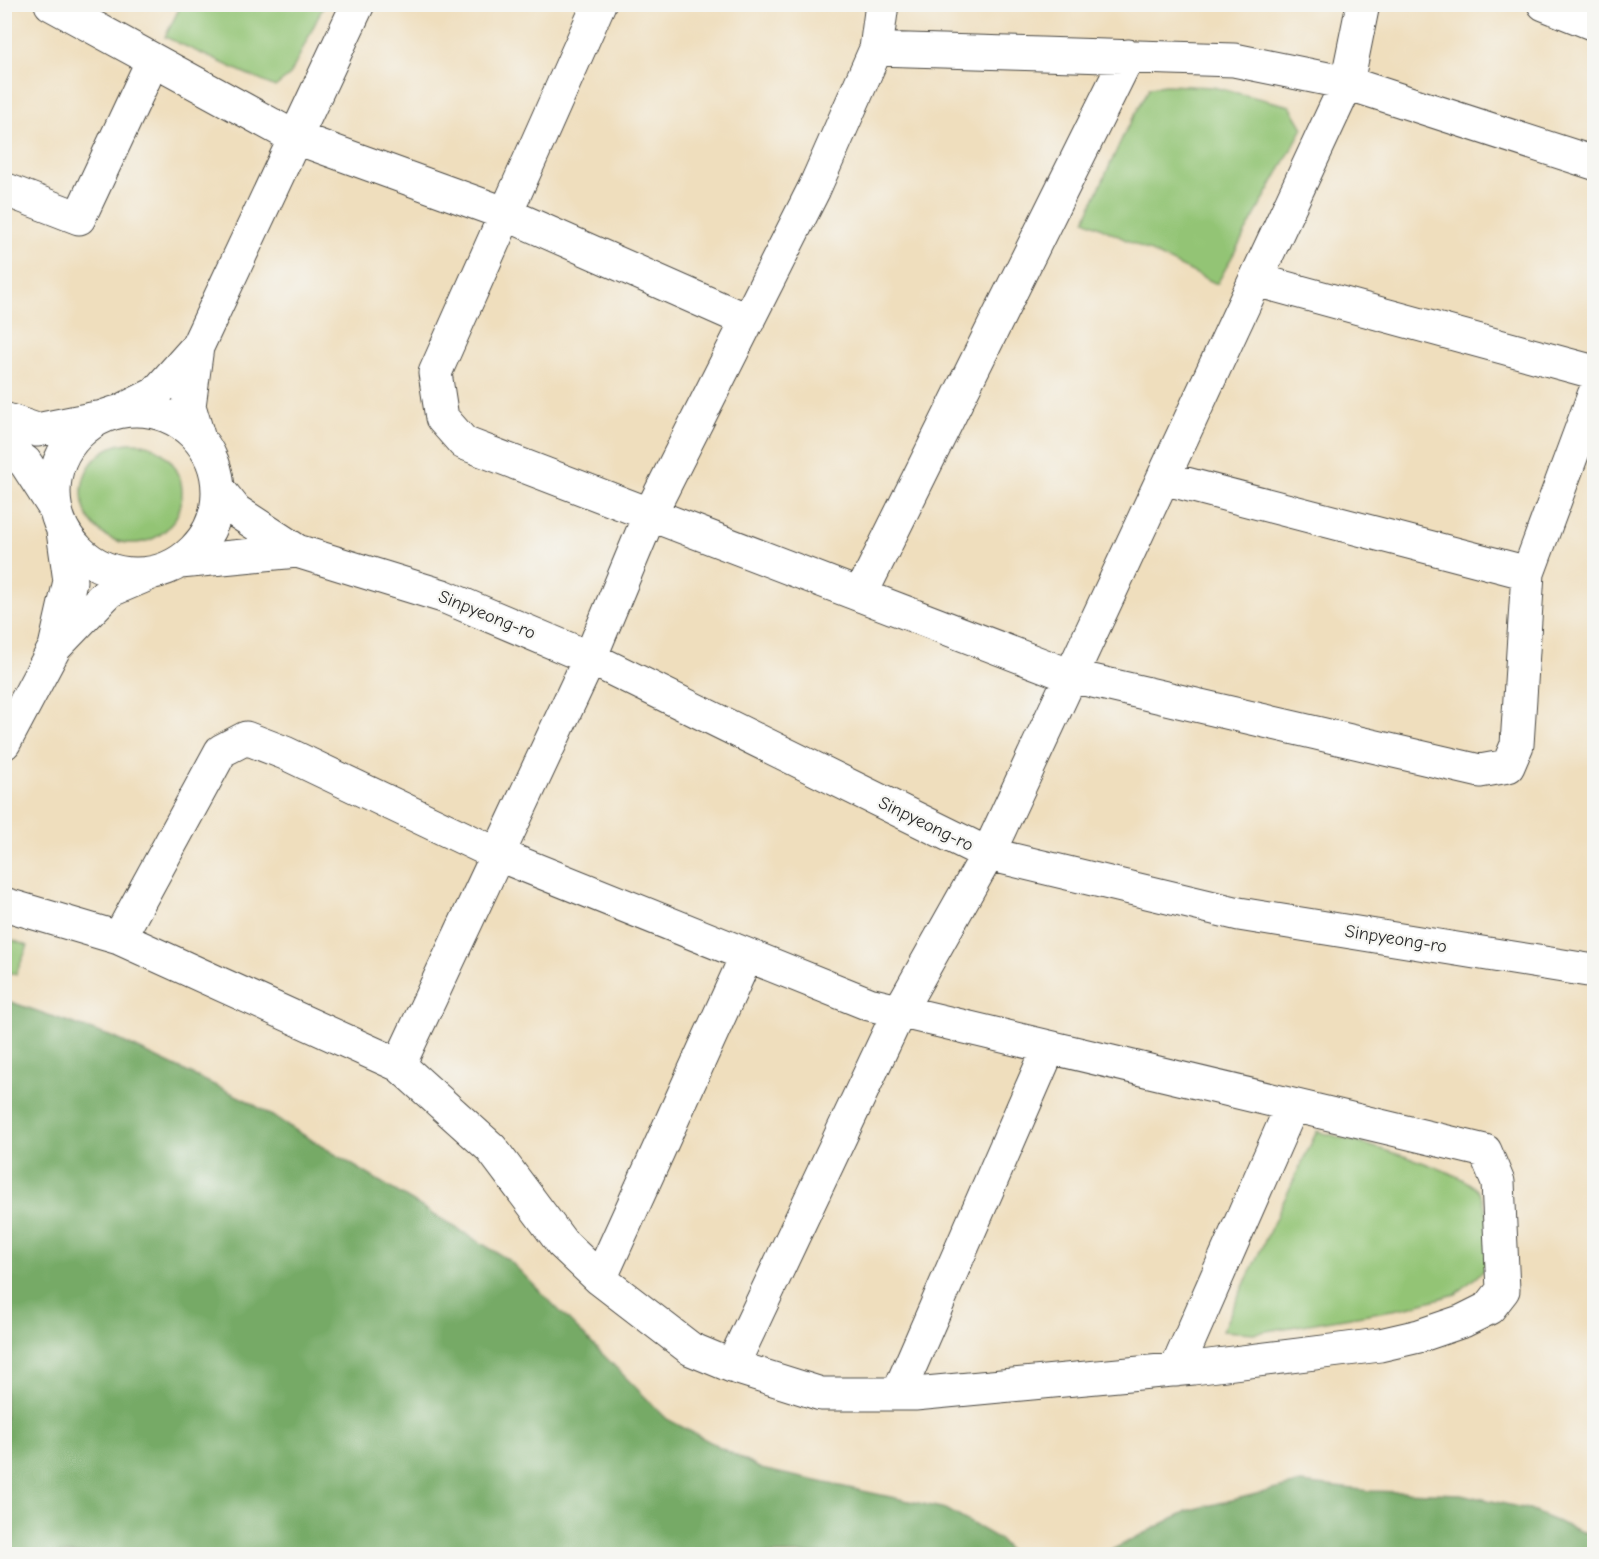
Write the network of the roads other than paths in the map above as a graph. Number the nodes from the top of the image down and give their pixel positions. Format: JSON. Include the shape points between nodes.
{"nodes":[{"id":1,"x":51,"y":4,"type":"edge"},
{"id":2,"x":358,"y":4,"type":"edge"},
{"id":3,"x":598,"y":4,"type":"edge"},
{"id":4,"x":882,"y":4,"type":"edge"},
{"id":5,"x":1363,"y":4,"type":"edge"},
{"id":6,"x":1544,"y":4,"type":"edge"},
{"id":7,"x":1594,"y":24,"type":"edge"},
{"id":8,"x":876,"y":49,"type":"junction"},
{"id":9,"x":1128,"y":56,"type":"junction"},
{"id":10,"x":153,"y":60,"type":"junction"},
{"id":11,"x":1347,"y":83,"type":"junction"},
{"id":12,"x":294,"y":137,"type":"junction"},
{"id":13,"x":1594,"y":163,"type":"edge"},
{"id":14,"x":4,"y":189,"type":"edge"},
{"id":15,"x":504,"y":213,"type":"junction"},
{"id":16,"x":1256,"y":280,"type":"junction"},
{"id":17,"x":748,"y":321,"type":"junction"},
{"id":18,"x":197,"y":347,"type":"junction"},
{"id":19,"x":1594,"y":372,"type":"edge"},
{"id":20,"x":1594,"y":395,"type":"edge"},
{"id":21,"x":110,"y":414,"type":"junction"},
{"id":22,"x":4,"y":420,"type":"edge"},
{"id":23,"x":199,"y":439,"type":"junction"},
{"id":24,"x":4,"y":447,"type":"edge"},
{"id":25,"x":1163,"y":478,"type":"junction"},
{"id":26,"x":219,"y":490,"type":"junction"},
{"id":27,"x":650,"y":514,"type":"junction"},
{"id":28,"x":58,"y":519,"type":"junction"},
{"id":29,"x":297,"y":551,"type":"junction"},
{"id":30,"x":166,"y":567,"type":"junction"},
{"id":31,"x":1528,"y":573,"type":"junction"},
{"id":32,"x":861,"y":594,"type":"junction"},
{"id":33,"x":55,"y":647,"type":"junction"},
{"id":34,"x":591,"y":658,"type":"junction"},
{"id":35,"x":1071,"y":676,"type":"junction"},
{"id":36,"x":4,"y":743,"type":"edge"},
{"id":37,"x":988,"y":854,"type":"junction"},
{"id":38,"x":499,"y":855,"type":"junction"},
{"id":39,"x":4,"y":904,"type":"edge"},
{"id":40,"x":118,"y":938,"type":"junction"},
{"id":41,"x":747,"y":955,"type":"junction"},
{"id":42,"x":1594,"y":971,"type":"edge"},
{"id":43,"x":898,"y":1012,"type":"junction"},
{"id":44,"x":1049,"y":1048,"type":"junction"},
{"id":45,"x":399,"y":1065,"type":"junction"},
{"id":46,"x":1293,"y":1106,"type":"junction"},
{"id":47,"x":600,"y":1279,"type":"junction"},
{"id":48,"x":732,"y":1366,"type":"junction"},
{"id":49,"x":1176,"y":1370,"type":"junction"},
{"id":50,"x":898,"y":1394,"type":"junction"}],
"edges":[{"from":1,"to":10,"type":"street"},
{"from":2,"to":12,"type":"street"},
{"from":3,"to":15,"type":"street"},
{"from":4,"to":8,"type":"street"},
{"from":5,"to":11,"type":"street"},
{"from":6,"to":7,"type":"street"},
{"from":8,"to":9,"type":"street"},
{"from":8,"to":17,"type":"street","via":[[814,189]]},
{"from":9,"to":11,"type":"street","via":[[1234,60]]},
{"from":9,"to":32,"type":"street"},
{"from":10,"to":12,"type":"street"},
{"from":10,"to":14,"type":"street","via":[[79,218]]},
{"from":11,"to":13,"type":"street"},
{"from":11,"to":16,"type":"street"},
{"from":12,"to":15,"type":"street"},
{"from":12,"to":18,"type":"street"},
{"from":15,"to":17,"type":"street"},
{"from":15,"to":27,"type":"street","via":[[435,373],[442,418],[464,443]]},
{"from":16,"to":19,"type":"street"},
{"from":16,"to":25,"type":"street"},
{"from":17,"to":27,"type":"street"},
{"from":18,"to":21,"type":"street","via":[[154,394]]},
{"from":18,"to":23,"type":"street","via":[[189,406]]},
{"from":20,"to":31,"type":"street"},
{"from":21,"to":22,"type":"street","via":[[37,430]]},
{"from":21,"to":23,"type":"street","via":[[152,410],[178,420]]},
{"from":21,"to":28,"type":"street","via":[[76,435],[61,456],[54,480]]},
{"from":23,"to":26,"type":"street","via":[[213,463]]},
{"from":24,"to":28,"type":"street","via":[[25,462]]},
{"from":25,"to":31,"type":"street"},
{"from":25,"to":35,"type":"street"},
{"from":26,"to":29,"type":"street","via":[[236,511]]},
{"from":26,"to":30,"type":"street","via":[[214,518],[200,543]]},
{"from":27,"to":32,"type":"street"},
{"from":27,"to":34,"type":"street"},
{"from":28,"to":30,"type":"street","via":[[79,552],[100,566],[125,573]]},
{"from":28,"to":33,"type":"street","via":[[70,581]]},
{"from":29,"to":30,"type":"street"},
{"from":29,"to":34,"type":"street","name":"Sinpyeong-ro","via":[[443,596]]},
{"from":30,"to":33,"type":"street","via":[[109,591]]},
{"from":31,"to":35,"type":"street","via":[[1517,745],[1508,766],[1480,771]]},
{"from":32,"to":35,"type":"street"},
{"from":33,"to":36,"type":"street"},
{"from":34,"to":37,"type":"street","name":"Sinpyeong-ro"},
{"from":34,"to":38,"type":"street"},
{"from":35,"to":37,"type":"street"},
{"from":37,"to":42,"type":"street","name":"Sinpyeong-ro","via":[[1239,914]]},
{"from":37,"to":43,"type":"street"},
{"from":38,"to":40,"type":"street","via":[[246,738],[221,751]]},
{"from":38,"to":41,"type":"street"},
{"from":38,"to":45,"type":"street"},
{"from":39,"to":40,"type":"street"},
{"from":40,"to":45,"type":"street"},
{"from":41,"to":43,"type":"street"},
{"from":41,"to":47,"type":"street"},
{"from":43,"to":44,"type":"street"},
{"from":43,"to":48,"type":"street"},
{"from":44,"to":46,"type":"street"},
{"from":44,"to":50,"type":"street"},
{"from":45,"to":47,"type":"street","via":[[491,1148],[562,1243]]},
{"from":46,"to":49,"type":"street"},
{"from":46,"to":49,"type":"street","via":[[1485,1151],[1498,1182],[1503,1290],[1489,1308],[1419,1336],[1380,1345]]},
{"from":47,"to":48,"type":"street","via":[[691,1349]]},
{"from":48,"to":50,"type":"street","via":[[821,1394]]},
{"from":49,"to":50,"type":"street"}]}
